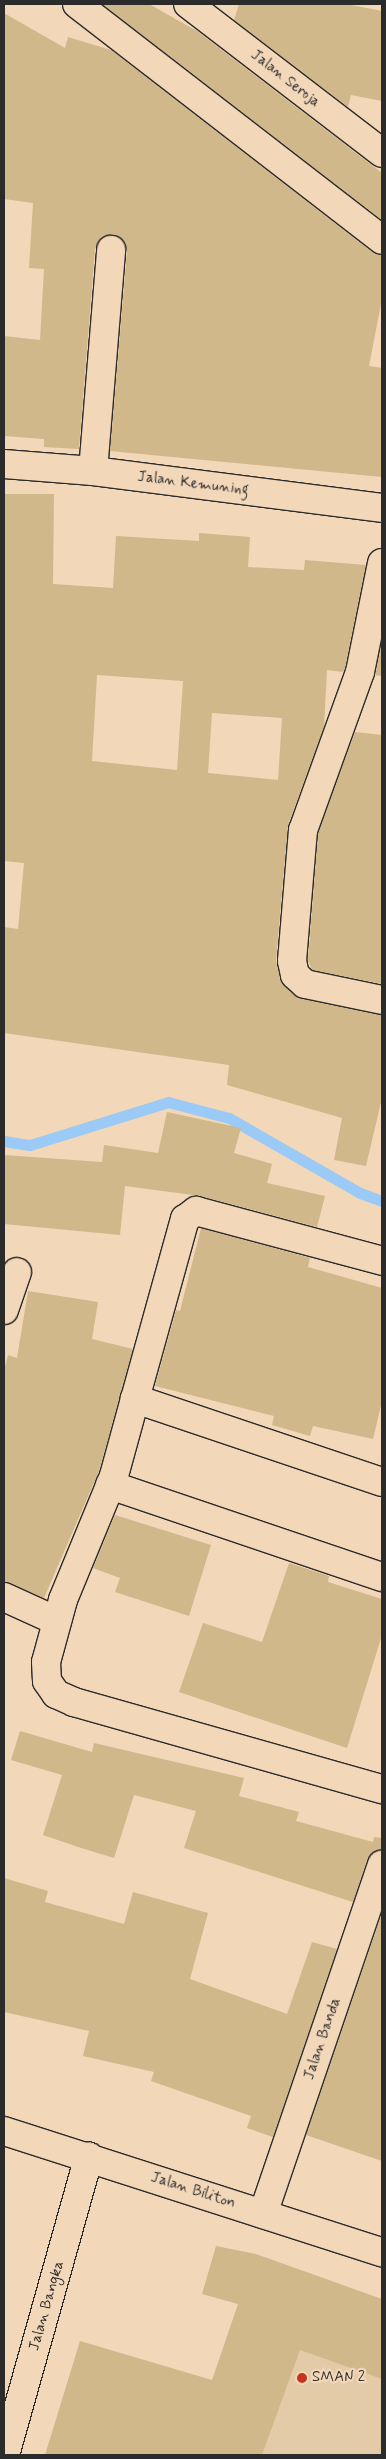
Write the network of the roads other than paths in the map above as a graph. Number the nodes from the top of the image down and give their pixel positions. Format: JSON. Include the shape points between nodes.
{"nodes":[{"id":1,"x":76,"y":4,"type":"edge"},
{"id":2,"x":188,"y":4,"type":"edge"},
{"id":3,"x":382,"y":153,"type":"edge"},
{"id":4,"x":382,"y":240,"type":"edge"},
{"id":5,"x":111,"y":250,"type":"dead end"},
{"id":6,"x":4,"y":464,"type":"edge"},
{"id":7,"x":94,"y":471,"type":"junction"},
{"id":8,"x":382,"y":508,"type":"edge"},
{"id":9,"x":382,"y":563,"type":"edge"},
{"id":10,"x":382,"y":1000,"type":"edge"},
{"id":11,"x":382,"y":1261,"type":"edge"},
{"id":12,"x":17,"y":1272,"type":"dead end"},
{"id":13,"x":4,"y":1310,"type":"edge"},
{"id":14,"x":135,"y":1399,"type":"junction"},
{"id":15,"x":382,"y":1482,"type":"edge"},
{"id":16,"x":110,"y":1485,"type":"junction"},
{"id":17,"x":382,"y":1577,"type":"edge"},
{"id":18,"x":4,"y":1597,"type":"edge"},
{"id":19,"x":57,"y":1622,"type":"junction"},
{"id":20,"x":382,"y":1789,"type":"edge"},
{"id":21,"x":382,"y":1865,"type":"edge"},
{"id":22,"x":4,"y":2131,"type":"edge"},
{"id":23,"x":89,"y":2157,"type":"junction"},
{"id":24,"x":263,"y":2214,"type":"junction"},
{"id":25,"x":382,"y":2252,"type":"edge"},
{"id":26,"x":5,"y":2455,"type":"edge"}],
"edges":[{"from":1,"to":4,"type":"street"},
{"from":2,"to":3,"type":"street","name":"Jalan Seroja"},
{"from":5,"to":7,"type":"street"},
{"from":6,"to":7,"type":"street","name":"Jalan Kemuning"},
{"from":7,"to":8,"type":"street","name":"Jalan Kemuning"},
{"from":9,"to":10,"type":"street","via":[[360,672],[303,830],[292,961],[295,975],[306,984]]},
{"from":11,"to":14,"type":"street","via":[[196,1211],[186,1218]]},
{"from":12,"to":13,"type":"street"},
{"from":14,"to":15,"type":"street"},
{"from":14,"to":16,"type":"street"},
{"from":16,"to":17,"type":"street"},
{"from":16,"to":19,"type":"street"},
{"from":18,"to":19,"type":"street"},
{"from":19,"to":20,"type":"street","via":[[46,1662],[47,1681],[56,1694],[192,1738]]},
{"from":21,"to":24,"type":"street","name":"Jalan Banda"},
{"from":22,"to":23,"type":"street","name":"Jalan Biliton"},
{"from":23,"to":24,"type":"street","name":"Jalan Biliton"},
{"from":23,"to":26,"type":"street","name":"Jalan Bangka"},
{"from":24,"to":25,"type":"street","name":"Jalan Biliton"}]}
